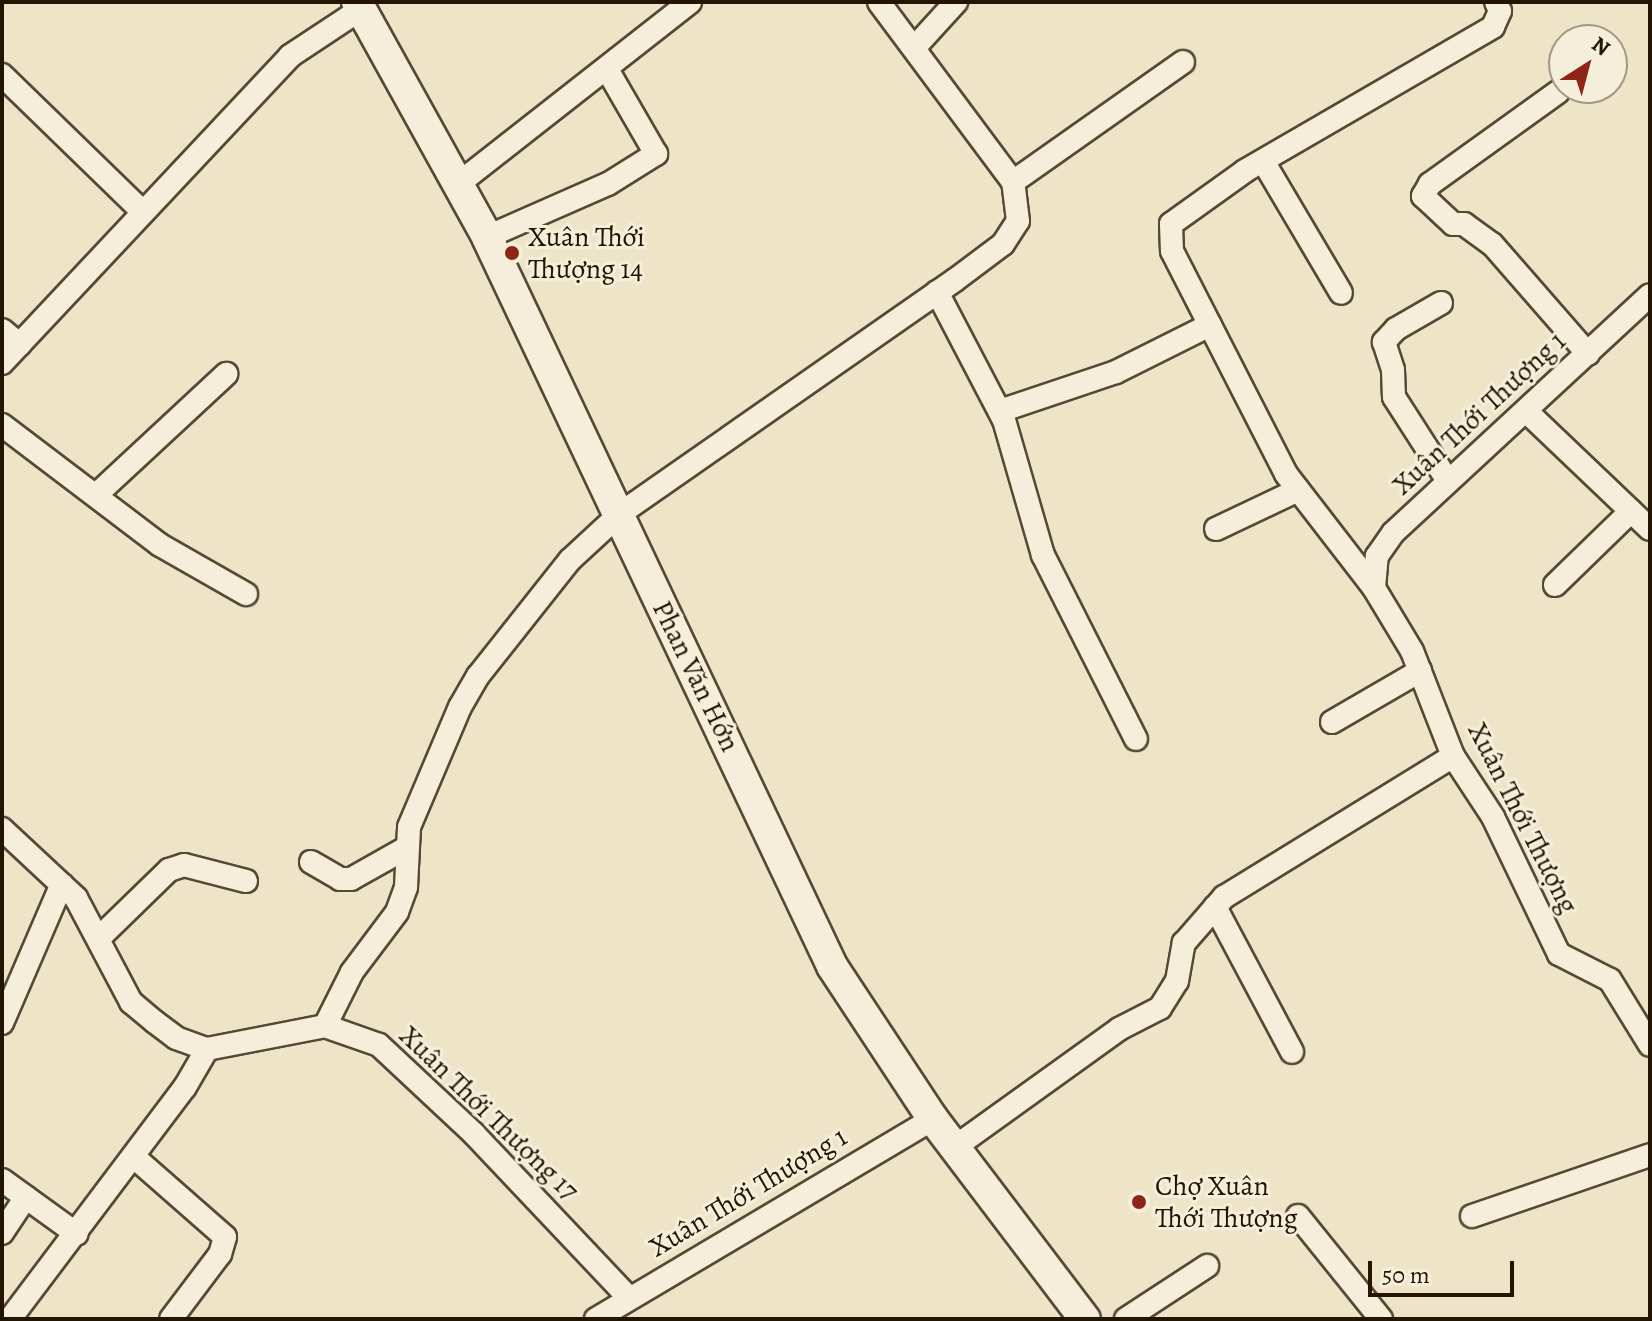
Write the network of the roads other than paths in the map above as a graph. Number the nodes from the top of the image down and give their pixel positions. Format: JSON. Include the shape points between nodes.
{"nodes":[{"id":1,"x":690,"y":2,"type":"edge"},
{"id":2,"x":879,"y":2,"type":"edge"},
{"id":3,"x":956,"y":2,"type":"edge"},
{"id":4,"x":1496,"y":2,"type":"edge"},
{"id":5,"x":359,"y":5,"type":"edge"},
{"id":6,"x":915,"y":47,"type":"junction"},
{"id":7,"x":1183,"y":62,"type":"dead end"},
{"id":8,"x":607,"y":69,"type":"junction"},
{"id":9,"x":2,"y":75,"type":"edge"},
{"id":10,"x":1548,"y":99,"type":"edge"},
{"id":11,"x":1263,"y":161,"type":"junction"},
{"id":12,"x":1013,"y":182,"type":"junction"},
{"id":13,"x":458,"y":184,"type":"junction"},
{"id":14,"x":141,"y":210,"type":"junction"},
{"id":15,"x":487,"y":237,"type":"junction"},
{"id":16,"x":937,"y":292,"type":"junction"},
{"id":17,"x":1341,"y":293,"type":"dead end"},
{"id":18,"x":1650,"y":295,"type":"edge"},
{"id":19,"x":1441,"y":303,"type":"dead end"},
{"id":20,"x":1210,"y":325,"type":"junction"},
{"id":21,"x":2,"y":330,"type":"edge"},
{"id":22,"x":20,"y":345,"type":"junction"},
{"id":23,"x":1588,"y":354,"type":"junction"},
{"id":24,"x":2,"y":363,"type":"edge"},
{"id":25,"x":226,"y":374,"type":"dead end"},
{"id":26,"x":1000,"y":411,"type":"junction"},
{"id":27,"x":1526,"y":411,"type":"junction"},
{"id":28,"x":2,"y":425,"type":"edge"},
{"id":29,"x":1448,"y":481,"type":"junction"},
{"id":30,"x":1298,"y":490,"type":"junction"},
{"id":31,"x":96,"y":495,"type":"junction"},
{"id":32,"x":1631,"y":511,"type":"junction"},
{"id":33,"x":621,"y":513,"type":"junction"},
{"id":34,"x":1216,"y":529,"type":"dead end"},
{"id":35,"x":1650,"y":529,"type":"edge"},
{"id":36,"x":1555,"y":585,"type":"dead end"},
{"id":37,"x":1374,"y":588,"type":"junction"},
{"id":38,"x":246,"y":594,"type":"dead end"},
{"id":39,"x":1420,"y":671,"type":"junction"},
{"id":40,"x":1332,"y":722,"type":"dead end"},
{"id":41,"x":1136,"y":739,"type":"dead end"},
{"id":42,"x":1453,"y":756,"type":"junction"},
{"id":43,"x":2,"y":829,"type":"edge"},
{"id":44,"x":406,"y":848,"type":"junction"},
{"id":45,"x":311,"y":862,"type":"dead end"},
{"id":46,"x":246,"y":881,"type":"dead end"},
{"id":47,"x":62,"y":884,"type":"junction"},
{"id":48,"x":1215,"y":907,"type":"junction"},
{"id":49,"x":99,"y":938,"type":"junction"},
{"id":50,"x":2,"y":1023,"type":"edge"},
{"id":51,"x":325,"y":1026,"type":"junction"},
{"id":52,"x":1650,"y":1045,"type":"edge"},
{"id":53,"x":207,"y":1049,"type":"junction"},
{"id":54,"x":1292,"y":1052,"type":"dead end"},
{"id":55,"x":933,"y":1119,"type":"junction"},
{"id":56,"x":955,"y":1147,"type":"junction"},
{"id":57,"x":1650,"y":1155,"type":"edge"},
{"id":58,"x":134,"y":1157,"type":"junction"},
{"id":59,"x":2,"y":1180,"type":"edge"},
{"id":60,"x":26,"y":1197,"type":"junction"},
{"id":61,"x":1298,"y":1216,"type":"dead end"},
{"id":62,"x":1472,"y":1216,"type":"dead end"},
{"id":63,"x":2,"y":1233,"type":"edge"},
{"id":64,"x":77,"y":1234,"type":"junction"},
{"id":65,"x":1207,"y":1266,"type":"dead end"},
{"id":66,"x":628,"y":1297,"type":"junction"},
{"id":67,"x":10,"y":1319,"type":"edge"},
{"id":68,"x":171,"y":1319,"type":"edge"},
{"id":69,"x":596,"y":1319,"type":"edge"},
{"id":70,"x":1085,"y":1319,"type":"edge"},
{"id":71,"x":1126,"y":1319,"type":"edge"},
{"id":72,"x":1381,"y":1319,"type":"edge"}],
"edges":[{"from":1,"to":8,"type":"street"},
{"from":2,"to":6,"type":"street"},
{"from":3,"to":6,"type":"street"},
{"from":4,"to":11,"type":"street","via":[[1500,11],[1493,27]]},
{"from":5,"to":13,"type":"main road","name":"Phan Văn Hớn"},
{"from":5,"to":14,"type":"street","via":[[290,56]]},
{"from":6,"to":12,"type":"street"},
{"from":7,"to":12,"type":"street"},
{"from":8,"to":13,"type":"street"},
{"from":8,"to":15,"type":"street","via":[[656,154],[608,184]]},
{"from":9,"to":14,"type":"street"},
{"from":10,"to":23,"type":"street","via":[[1430,184],[1423,196],[1453,224],[1464,224],[1492,244]]},
{"from":11,"to":17,"type":"street"},
{"from":11,"to":20,"type":"street","name":"Xuân Thới Thượng","via":[[1171,224],[1172,251]]},
{"from":12,"to":16,"type":"street","via":[[1019,211],[1003,244]]},
{"from":13,"to":15,"type":"main road","name":"Phan Văn Hớn"},
{"from":14,"to":22,"type":"street","via":[[102,261]]},
{"from":15,"to":33,"type":"main road","name":"Phan Văn Hớn"},
{"from":16,"to":26,"type":"street"},
{"from":16,"to":33,"type":"street"},
{"from":18,"to":23,"type":"street","name":"Xuân Thới Thượng 1"},
{"from":19,"to":29,"type":"street","via":[[1384,342],[1394,397]]},
{"from":20,"to":26,"type":"street","via":[[1116,372]]},
{"from":20,"to":30,"type":"street","name":"Xuân Thới Thượng"},
{"from":21,"to":22,"type":"street"},
{"from":22,"to":24,"type":"street"},
{"from":23,"to":27,"type":"street","name":"Xuân Thới Thượng 1"},
{"from":25,"to":31,"type":"street"},
{"from":26,"to":41,"type":"street","via":[[1043,555]]},
{"from":27,"to":29,"type":"street","name":"Xuân Thới Thượng 1"},
{"from":27,"to":32,"type":"street"},
{"from":28,"to":31,"type":"street"},
{"from":29,"to":37,"type":"street","name":"Xuân Thới Thượng 1","via":[[1384,543],[1373,568]]},
{"from":30,"to":34,"type":"street"},
{"from":30,"to":37,"type":"street","name":"Xuân Thới Thượng"},
{"from":31,"to":38,"type":"street","via":[[160,545]]},
{"from":32,"to":35,"type":"street"},
{"from":32,"to":36,"type":"street"},
{"from":33,"to":44,"type":"street","via":[[570,560],[478,676],[426,777]]},
{"from":33,"to":55,"type":"main road","name":"Phan Văn Hớn","via":[[832,966]]},
{"from":37,"to":39,"type":"street","name":"Xuân Thới Thượng"},
{"from":39,"to":40,"type":"street"},
{"from":39,"to":42,"type":"street","name":"Xuân Thới Thượng"},
{"from":42,"to":48,"type":"street"},
{"from":42,"to":52,"type":"street","name":"Xuân Thới Thượng","via":[[1493,817],[1559,954],[1610,980]]},
{"from":43,"to":47,"type":"street"},
{"from":44,"to":45,"type":"street","via":[[351,879],[340,879]]},
{"from":44,"to":51,"type":"street","via":[[406,887],[397,912],[352,972]]},
{"from":46,"to":49,"type":"street","via":[[184,865],[169,870]]},
{"from":47,"to":49,"type":"street"},
{"from":47,"to":50,"type":"street"},
{"from":48,"to":54,"type":"street"},
{"from":48,"to":56,"type":"street","via":[[1184,943],[1177,981],[1160,1008],[1119,1029]]},
{"from":49,"to":53,"type":"street","via":[[131,1002],[176,1038]]},
{"from":51,"to":53,"type":"street"},
{"from":51,"to":66,"type":"street","name":"Xuân Thới Thượng 17","via":[[379,1045],[411,1071]]},
{"from":53,"to":58,"type":"street"},
{"from":55,"to":56,"type":"main road","name":"Phan Văn Hớn"},
{"from":55,"to":66,"type":"street","name":"Xuân Thới Thượng 1"},
{"from":56,"to":70,"type":"main road","name":"Phan Văn Hớn"},
{"from":57,"to":62,"type":"street"},
{"from":58,"to":64,"type":"street"},
{"from":58,"to":68,"type":"street","via":[[225,1237],[220,1254]]},
{"from":59,"to":60,"type":"street"},
{"from":60,"to":63,"type":"street"},
{"from":60,"to":64,"type":"street"},
{"from":61,"to":72,"type":"street"},
{"from":64,"to":67,"type":"street"},
{"from":65,"to":71,"type":"street"},
{"from":66,"to":69,"type":"street","name":"Xuân Thới Thượng 1"}]}
